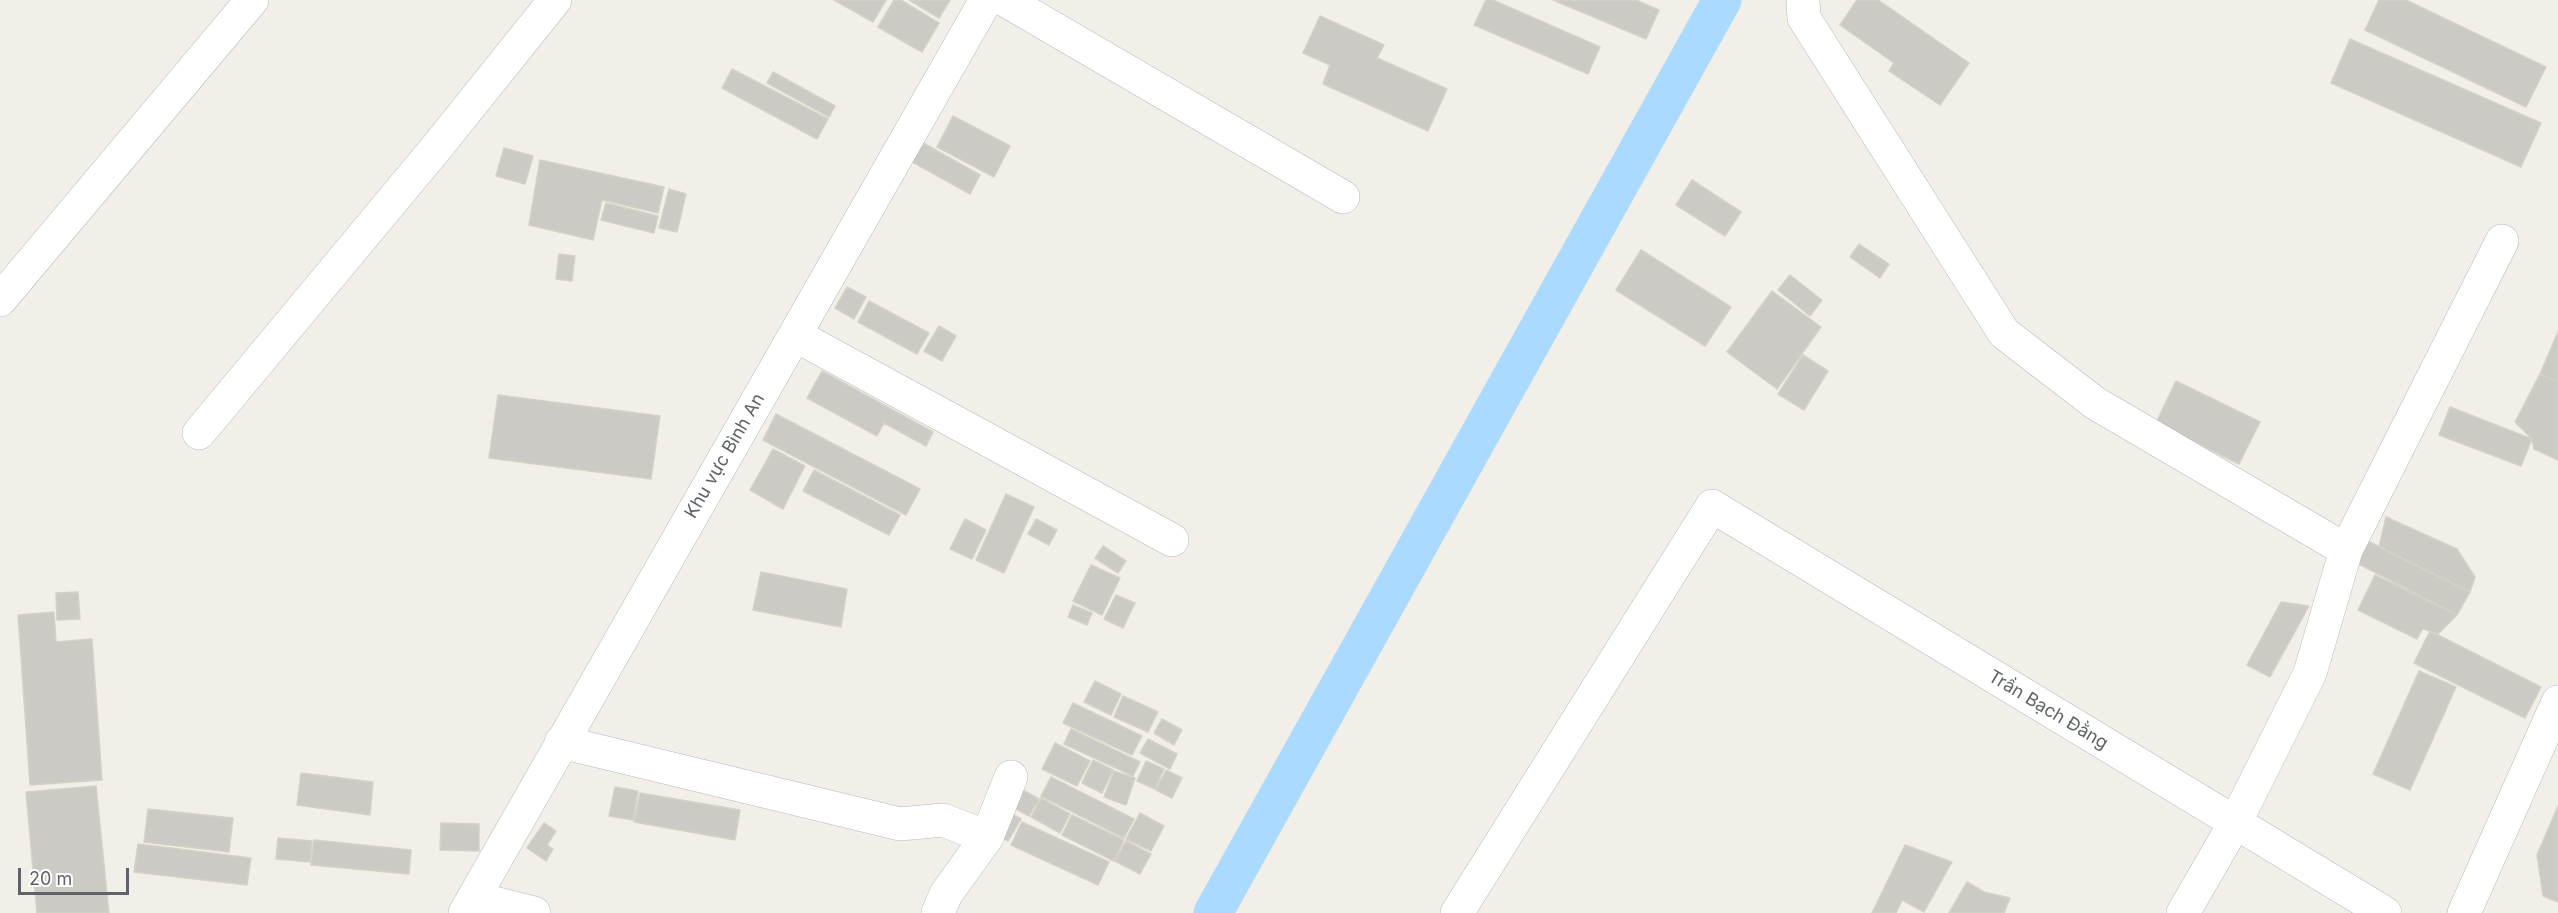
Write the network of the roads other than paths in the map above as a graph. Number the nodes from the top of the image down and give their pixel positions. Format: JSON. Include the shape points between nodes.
{"nodes":[{"id":1,"x":252,"y":0,"type":"edge"},
{"id":2,"x":555,"y":0,"type":"edge"},
{"id":3,"x":986,"y":0,"type":"edge"},
{"id":4,"x":1005,"y":0,"type":"edge"},
{"id":5,"x":1803,"y":0,"type":"edge"},
{"id":6,"x":1343,"y":197,"type":"dead end"},
{"id":7,"x":2502,"y":241,"type":"dead end"},
{"id":8,"x":0,"y":300,"type":"edge"},
{"id":9,"x":795,"y":335,"type":"junction"},
{"id":10,"x":199,"y":433,"type":"dead end"},
{"id":11,"x":1173,"y":540,"type":"dead end"},
{"id":12,"x":2346,"y":550,"type":"junction"},
{"id":13,"x":2558,"y":702,"type":"edge"},
{"id":14,"x":561,"y":742,"type":"junction"},
{"id":15,"x":1011,"y":777,"type":"dead end"},
{"id":16,"x":2235,"y":823,"type":"junction"},
{"id":17,"x":987,"y":837,"type":"junction"},
{"id":18,"x":470,"y":906,"type":"edge"},
{"id":19,"x":534,"y":913,"type":"edge"},
{"id":20,"x":938,"y":913,"type":"edge"},
{"id":21,"x":1457,"y":913,"type":"edge"},
{"id":22,"x":2182,"y":913,"type":"edge"},
{"id":23,"x":2385,"y":913,"type":"edge"},
{"id":24,"x":2464,"y":913,"type":"edge"}],
"edges":[{"from":1,"to":8,"type":"street"},
{"from":2,"to":10,"type":"street"},
{"from":3,"to":9,"type":"street","name":"Khu vực Bình An"},
{"from":4,"to":6,"type":"street"},
{"from":5,"to":12,"type":"street","via":[[1804,18],[2004,333],[2095,403]]},
{"from":7,"to":12,"type":"street"},
{"from":9,"to":11,"type":"street"},
{"from":9,"to":14,"type":"street","name":"Khu vực Bình An"},
{"from":12,"to":16,"type":"street","via":[[2310,673]]},
{"from":13,"to":24,"type":"street"},
{"from":14,"to":17,"type":"street","via":[[900,824],[943,820]]},
{"from":14,"to":18,"type":"street","name":"Khu vực Bình An"},
{"from":15,"to":17,"type":"street"},
{"from":16,"to":21,"type":"street","name":"Trần Bạch Đằng","via":[[1712,506]]},
{"from":16,"to":22,"type":"street"},
{"from":16,"to":23,"type":"street","name":"Trần Bạch Đằng"},
{"from":17,"to":20,"type":"street","via":[[946,894]]},
{"from":18,"to":19,"type":"street"}]}
